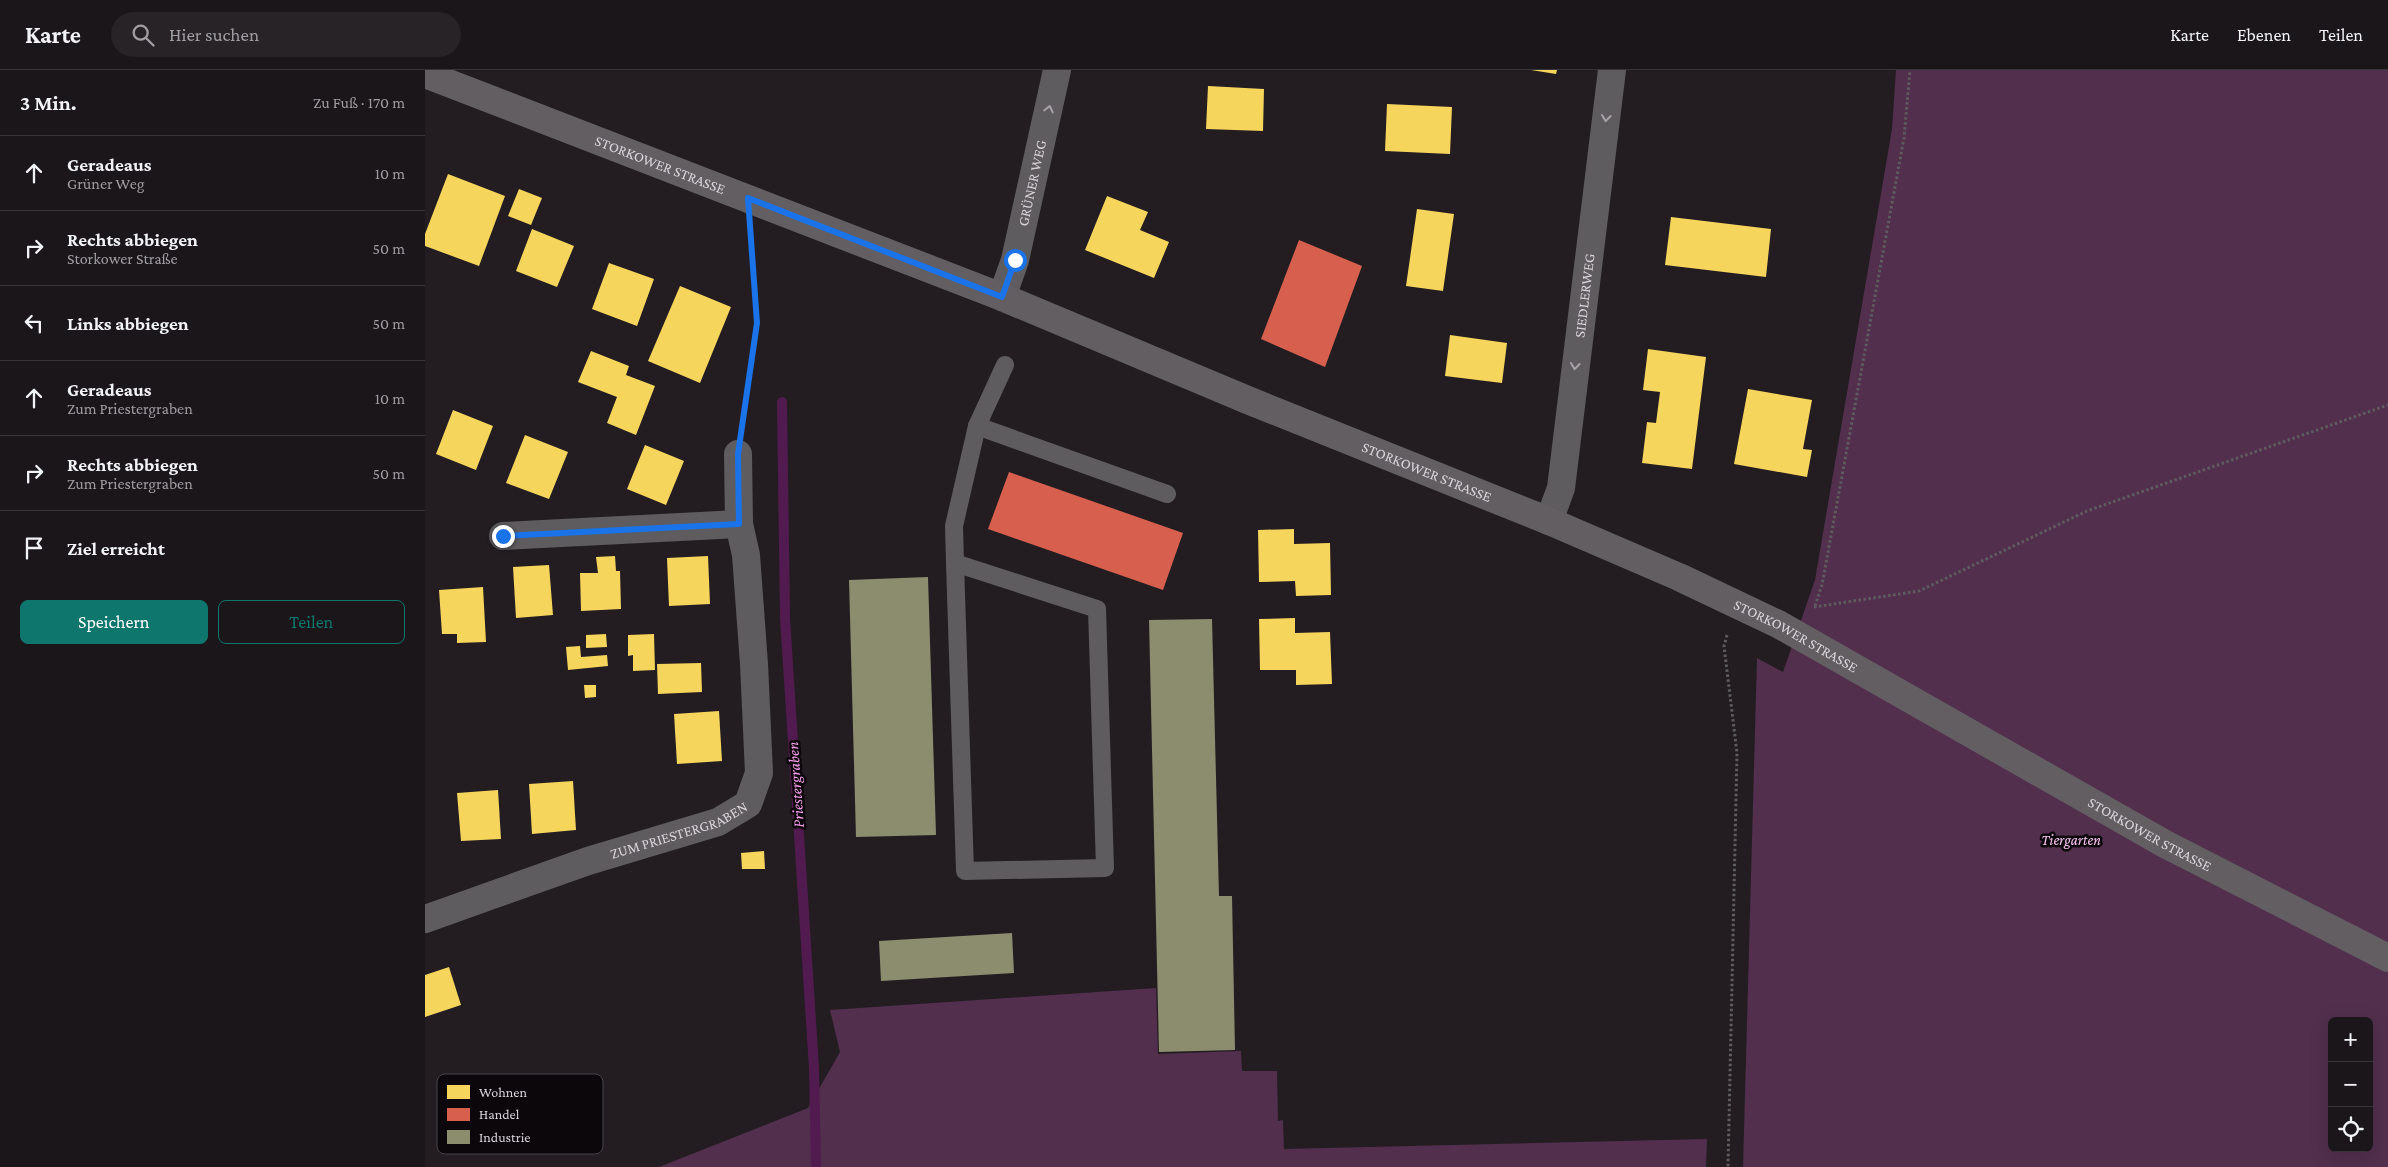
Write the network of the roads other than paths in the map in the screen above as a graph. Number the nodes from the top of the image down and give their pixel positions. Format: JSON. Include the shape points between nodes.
{"nodes":[{"id":1,"x":1057,"y":70,"type":"edge"},
{"id":2,"x":1613,"y":70,"type":"edge"},
{"id":3,"x":425,"y":74,"type":"edge"},
{"id":4,"x":1002,"y":297,"type":"junction"},
{"id":5,"x":1005,"y":365,"type":"dead end"},
{"id":6,"x":977,"y":426,"type":"junction"},
{"id":7,"x":738,"y":454,"type":"road end"},
{"id":8,"x":1167,"y":494,"type":"dead end"},
{"id":9,"x":1549,"y":521,"type":"junction"},
{"id":10,"x":739,"y":524,"type":"junction"},
{"id":11,"x":503,"y":536,"type":"dead end"},
{"id":12,"x":955,"y":563,"type":"junction"},
{"id":13,"x":425,"y":919,"type":"edge"},
{"id":14,"x":2388,"y":958,"type":"edge"}],
"edges":[{"from":4,"to":1,"type":"street","name":"GRÜNER WEG","one_way":true,"via":[[1019,242]]},
{"from":2,"to":9,"type":"street","name":"SIEDLERWEG","one_way":true,"via":[[1561,488]]},
{"from":3,"to":4,"type":"main road","name":"STORKOWER STRASSE"},
{"from":4,"to":9,"type":"main road","name":"STORKOWER STRASSE"},
{"from":5,"to":6,"type":"lane"},
{"from":6,"to":8,"type":"lane"},
{"from":6,"to":12,"type":"lane","via":[[954,526]]},
{"from":7,"to":10,"type":"street","name":"ZUM PRIESTERGRABEN"},
{"from":9,"to":14,"type":"main road","name":"STORKOWER STRASSE","via":[[1736,603],[1800,636],[2165,844]]},
{"from":10,"to":11,"type":"street"},
{"from":10,"to":13,"type":"street","name":"ZUM PRIESTERGRABEN","via":[[746,555],[759,773],[748,804],[718,822],[588,861]]},
{"from":12,"to":12,"type":"lane","via":[[965,871],[1105,868],[1097,610]]}]}
